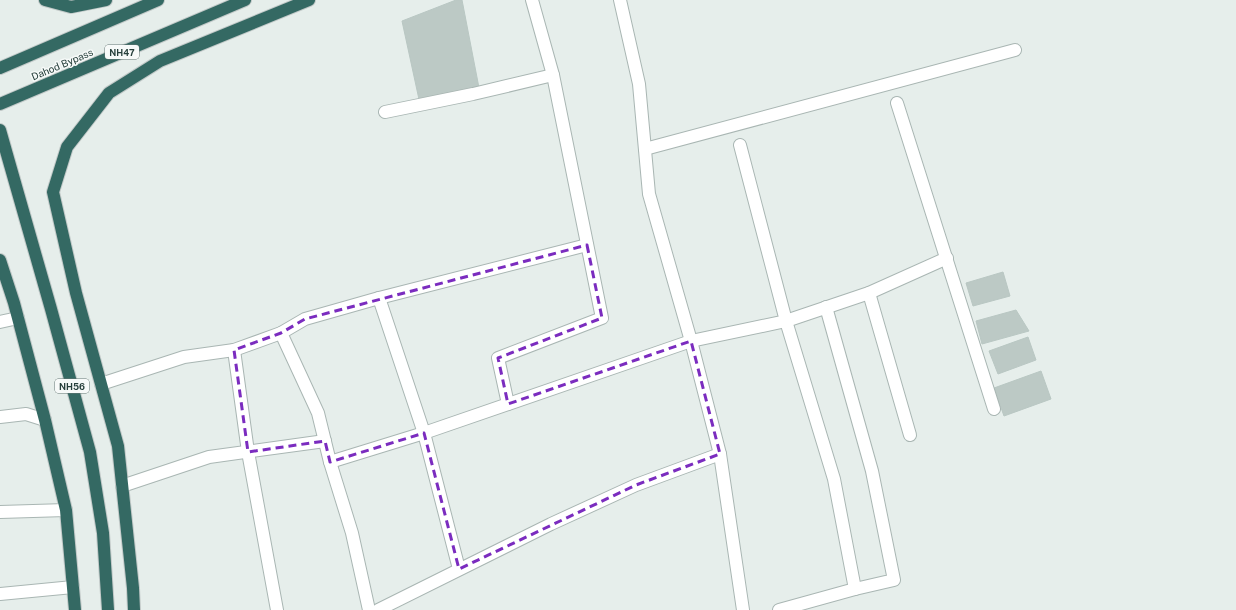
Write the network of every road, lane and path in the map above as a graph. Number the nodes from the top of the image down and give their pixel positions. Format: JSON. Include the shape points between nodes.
{"nodes":[{"id":1,"x":45,"y":0,"type":"edge"},
{"id":2,"x":106,"y":0,"type":"edge"},
{"id":3,"x":158,"y":0,"type":"edge"},
{"id":4,"x":245,"y":0,"type":"edge"},
{"id":5,"x":309,"y":0,"type":"edge"},
{"id":6,"x":532,"y":0,"type":"edge"},
{"id":7,"x":620,"y":0,"type":"edge"},
{"id":8,"x":1015,"y":50,"type":"dead end"},
{"id":9,"x":0,"y":68,"type":"edge"},
{"id":10,"x":553,"y":75,"type":"junction"},
{"id":11,"x":897,"y":103,"type":"dead end"},
{"id":12,"x":0,"y":104,"type":"edge"},
{"id":13,"x":385,"y":112,"type":"dead end"},
{"id":14,"x":0,"y":130,"type":"edge"},
{"id":15,"x":740,"y":145,"type":"dead end"},
{"id":16,"x":645,"y":149,"type":"junction"},
{"id":17,"x":586,"y":245,"type":"junction"},
{"id":18,"x":947,"y":258,"type":"junction"},
{"id":19,"x":0,"y":260,"type":"edge"},
{"id":20,"x":869,"y":293,"type":"junction"},
{"id":21,"x":379,"y":298,"type":"junction"},
{"id":22,"x":826,"y":307,"type":"junction"},
{"id":23,"x":18,"y":318,"type":"junction"},
{"id":24,"x":786,"y":321,"type":"junction"},
{"id":25,"x":0,"y":322,"type":"edge"},
{"id":26,"x":281,"y":333,"type":"junction"},
{"id":27,"x":691,"y":341,"type":"junction"},
{"id":28,"x":234,"y":350,"type":"junction"},
{"id":29,"x":101,"y":384,"type":"junction"},
{"id":30,"x":508,"y":404,"type":"junction"},
{"id":31,"x":994,"y":409,"type":"dead end"},
{"id":32,"x":0,"y":417,"type":"edge"},
{"id":33,"x":45,"y":420,"type":"junction"},
{"id":34,"x":424,"y":434,"type":"junction"},
{"id":35,"x":910,"y":435,"type":"dead end"},
{"id":36,"x":326,"y":441,"type":"junction"},
{"id":37,"x":248,"y":452,"type":"junction"},
{"id":38,"x":720,"y":454,"type":"junction"},
{"id":39,"x":330,"y":462,"type":"junction"},
{"id":40,"x":122,"y":486,"type":"junction"},
{"id":41,"x":66,"y":510,"type":"junction"},
{"id":42,"x":0,"y":512,"type":"edge"},
{"id":43,"x":459,"y":569,"type":"junction"},
{"id":44,"x":73,"y":587,"type":"junction"},
{"id":45,"x":855,"y":589,"type":"junction"},
{"id":46,"x":0,"y":594,"type":"edge"},
{"id":47,"x":812,"y":606,"type":"edge"},
{"id":48,"x":75,"y":610,"type":"edge"},
{"id":49,"x":108,"y":610,"type":"edge"},
{"id":50,"x":134,"y":610,"type":"edge"},
{"id":51,"x":277,"y":610,"type":"edge"},
{"id":52,"x":369,"y":610,"type":"edge"},
{"id":53,"x":378,"y":610,"type":"edge"},
{"id":54,"x":743,"y":610,"type":"edge"},
{"id":55,"x":779,"y":610,"type":"edge"}],
"edges":[{"from":1,"to":2,"type":"highway","via":[[71,7]]},
{"from":3,"to":9,"type":"highway","name":"Dahod Bypass"},
{"from":4,"to":12,"type":"highway","name":"Dahod Bypass","number":"NH47"},
{"from":5,"to":29,"type":"highway","via":[[160,61],[109,93],[67,147],[53,192],[76,293]]},
{"from":6,"to":10,"type":"street"},
{"from":7,"to":16,"type":"street","via":[[639,84]]},
{"from":8,"to":16,"type":"street"},
{"from":10,"to":13,"type":"street"},
{"from":10,"to":17,"type":"street"},
{"from":11,"to":18,"type":"street"},
{"from":14,"to":49,"type":"highway","number":"NH56","via":[[90,452],[103,533]]},
{"from":15,"to":24,"type":"street"},
{"from":16,"to":27,"type":"street","via":[[649,194]]},
{"from":17,"to":21,"type":"street"},
{"from":17,"to":30,"type":"street","via":[[602,318],[498,358]]},
{"from":18,"to":20,"type":"street"},
{"from":18,"to":31,"type":"street"},
{"from":19,"to":23,"type":"highway"},
{"from":20,"to":22,"type":"street"},
{"from":20,"to":35,"type":"street"},
{"from":21,"to":26,"type":"street","via":[[304,319]]},
{"from":21,"to":34,"type":"street"},
{"from":22,"to":24,"type":"street"},
{"from":22,"to":45,"type":"street","via":[[872,471],[894,580]]},
{"from":23,"to":25,"type":"street"},
{"from":23,"to":33,"type":"highway"},
{"from":24,"to":27,"type":"street"},
{"from":24,"to":45,"type":"street","via":[[834,478]]},
{"from":26,"to":28,"type":"street"},
{"from":26,"to":36,"type":"street","via":[[318,413]]},
{"from":27,"to":30,"type":"street"},
{"from":27,"to":38,"type":"street"},
{"from":28,"to":29,"type":"street","via":[[184,357]]},
{"from":28,"to":37,"type":"street"},
{"from":29,"to":40,"type":"highway","via":[[118,446]]},
{"from":30,"to":34,"type":"street"},
{"from":32,"to":33,"type":"street","via":[[26,414]]},
{"from":33,"to":41,"type":"highway"},
{"from":34,"to":39,"type":"street"},
{"from":34,"to":43,"type":"street"},
{"from":36,"to":37,"type":"street"},
{"from":36,"to":39,"type":"street"},
{"from":37,"to":40,"type":"street","via":[[209,457]]},
{"from":37,"to":51,"type":"street"},
{"from":38,"to":43,"type":"street","via":[[636,485]]},
{"from":38,"to":54,"type":"street"},
{"from":39,"to":52,"type":"street","via":[[352,533]]},
{"from":40,"to":50,"type":"highway"},
{"from":41,"to":42,"type":"street"},
{"from":41,"to":44,"type":"highway"},
{"from":43,"to":53,"type":"street"},
{"from":44,"to":46,"type":"street"},
{"from":44,"to":48,"type":"highway"},
{"from":45,"to":47,"type":"street"},
{"from":47,"to":55,"type":"street"}]}
